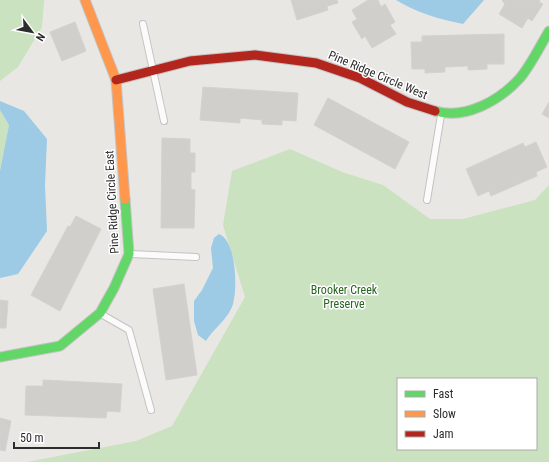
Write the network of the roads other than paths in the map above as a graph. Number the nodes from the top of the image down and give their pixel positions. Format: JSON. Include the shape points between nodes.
{"nodes":[{"id":1,"x":86,"y":0,"type":"edge"},
{"id":2,"x":143,"y":24,"type":"dead end"},
{"id":3,"x":549,"y":31,"type":"edge"},
{"id":4,"x":153,"y":70,"type":"junction"},
{"id":5,"x":116,"y":80,"type":"junction"},
{"id":6,"x":442,"y":113,"type":"junction"},
{"id":7,"x":164,"y":121,"type":"dead end"},
{"id":8,"x":427,"y":200,"type":"dead end"},
{"id":9,"x":129,"y":254,"type":"junction"},
{"id":10,"x":196,"y":257,"type":"dead end"},
{"id":11,"x":100,"y":313,"type":"junction"},
{"id":12,"x":0,"y":357,"type":"edge"},
{"id":13,"x":151,"y":410,"type":"dead end"}],
"edges":[{"from":1,"to":5,"type":"street","name":"Pine Ridge Circle East"},
{"from":2,"to":4,"type":"lane"},
{"from":3,"to":6,"type":"street","name":"Pine Ridge Circle West","via":[[520,78],[494,100],[472,111]]},
{"from":4,"to":5,"type":"street","name":"Pine Ridge Circle West"},
{"from":4,"to":6,"type":"street","name":"Pine Ridge Circle West","via":[[190,61],[255,56],[316,62],[360,78],[407,102]]},
{"from":4,"to":7,"type":"lane"},
{"from":5,"to":9,"type":"street","name":"Pine Ridge Circle East"},
{"from":6,"to":8,"type":"lane"},
{"from":9,"to":10,"type":"lane"},
{"from":9,"to":11,"type":"street","name":"Pine Ridge Circle East"},
{"from":11,"to":12,"type":"street","name":"Pine Ridge Circle East","via":[[60,346]]},
{"from":11,"to":13,"type":"lane","via":[[129,330]]}]}
